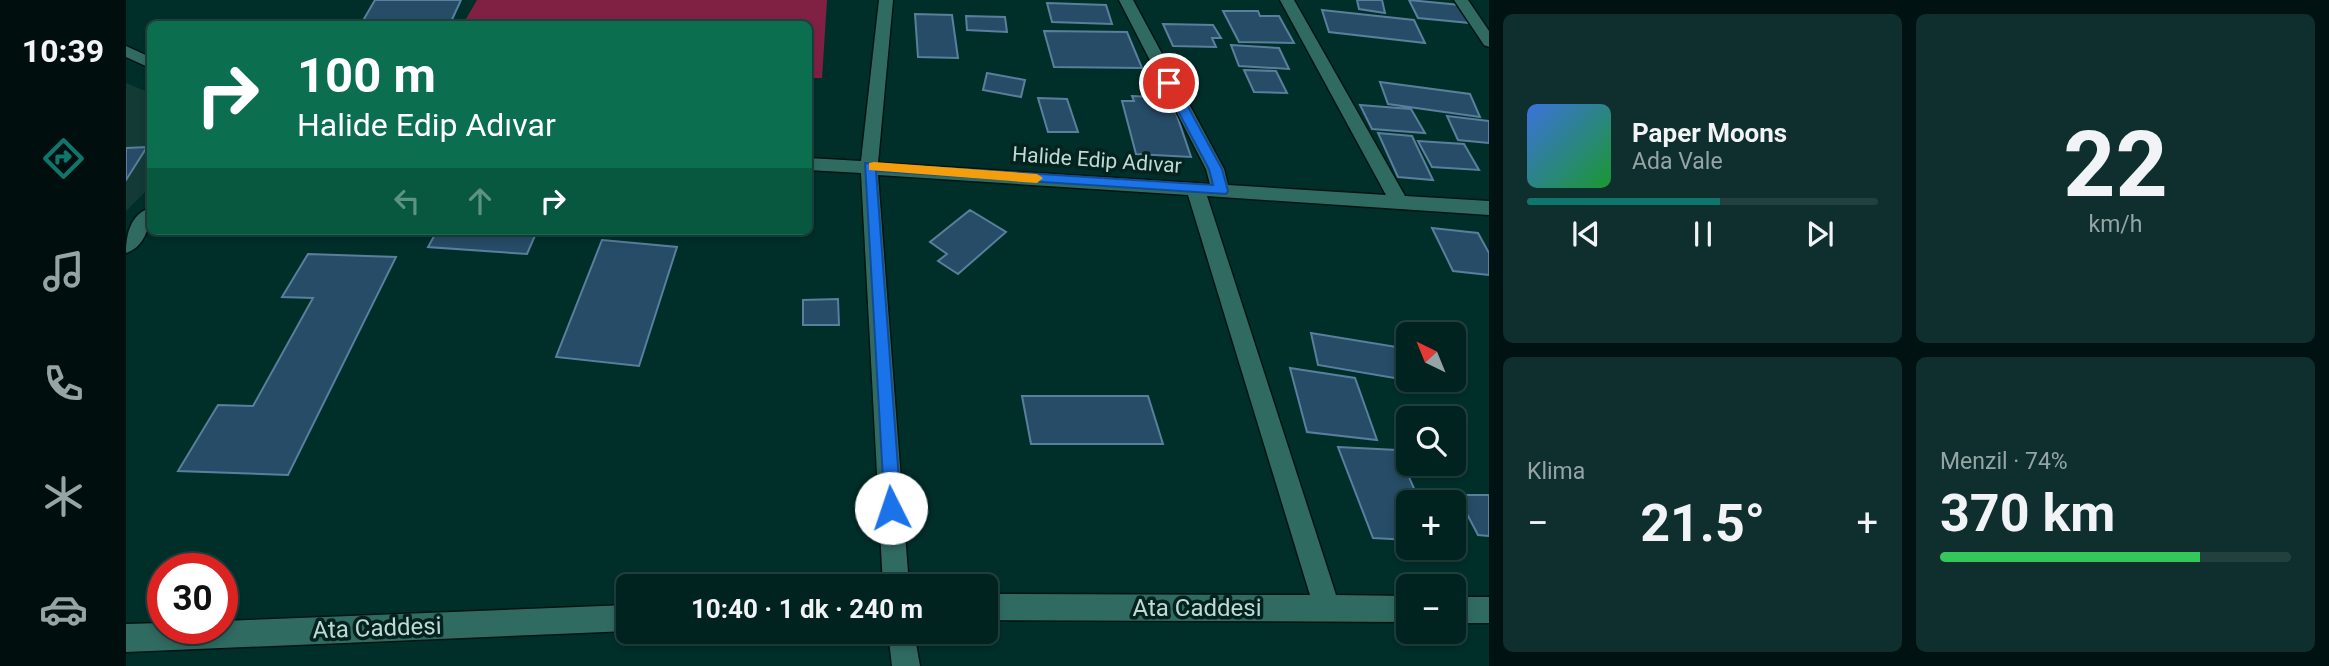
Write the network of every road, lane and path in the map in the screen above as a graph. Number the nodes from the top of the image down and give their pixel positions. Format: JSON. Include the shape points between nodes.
{"nodes":[{"id":1,"x":886,"y":0,"type":"edge"},
{"id":2,"x":1126,"y":0,"type":"edge"},
{"id":3,"x":1287,"y":0,"type":"edge"},
{"id":4,"x":1461,"y":0,"type":"edge"},
{"id":5,"x":1489,"y":42,"type":"edge"},
{"id":6,"x":126,"y":51,"type":"edge"},
{"id":7,"x":147,"y":62,"type":"edge"},
{"id":8,"x":812,"y":164,"type":"edge"},
{"id":9,"x":869,"y":166,"type":"junction"},
{"id":10,"x":1196,"y":190,"type":"junction"},
{"id":11,"x":1221,"y":191,"type":"junction"},
{"id":12,"x":1399,"y":202,"type":"junction"},
{"id":13,"x":1489,"y":208,"type":"edge"},
{"id":14,"x":147,"y":219,"type":"edge"},
{"id":15,"x":126,"y":246,"type":"edge"},
{"id":16,"x":895,"y":574,"type":"edge"},
{"id":17,"x":998,"y":607,"type":"edge"},
{"id":18,"x":1327,"y":609,"type":"junction"},
{"id":19,"x":1396,"y":609,"type":"edge"},
{"id":20,"x":1466,"y":610,"type":"edge"},
{"id":21,"x":1489,"y":610,"type":"edge"},
{"id":22,"x":616,"y":618,"type":"edge"},
{"id":23,"x":126,"y":638,"type":"edge"},
{"id":24,"x":903,"y":644,"type":"edge"},
{"id":25,"x":906,"y":666,"type":"edge"}],
"edges":[{"from":1,"to":9,"type":"street"},
{"from":2,"to":11,"type":"street","via":[[1215,169]]},
{"from":3,"to":12,"type":"street"},
{"from":4,"to":5,"type":"street"},
{"from":6,"to":7,"type":"street"},
{"from":8,"to":9,"type":"street","name":"Halide Edip Adıvar"},
{"from":9,"to":10,"type":"street","name":"Halide Edip Adıvar"},
{"from":9,"to":16,"type":"street"},
{"from":10,"to":11,"type":"street","name":"Halide Edip Adıvar"},
{"from":10,"to":18,"type":"street"},
{"from":11,"to":12,"type":"street","name":"Halide Edip Adıvar"},
{"from":12,"to":13,"type":"street","name":"Halide Edip Adıvar"},
{"from":14,"to":15,"type":"street"},
{"from":17,"to":18,"type":"street","name":"Ata Caddesi"},
{"from":18,"to":19,"type":"street","name":"Ata Caddesi"},
{"from":20,"to":21,"type":"street"},
{"from":22,"to":23,"type":"street","name":"Ata Caddesi"},
{"from":24,"to":25,"type":"street"}]}
